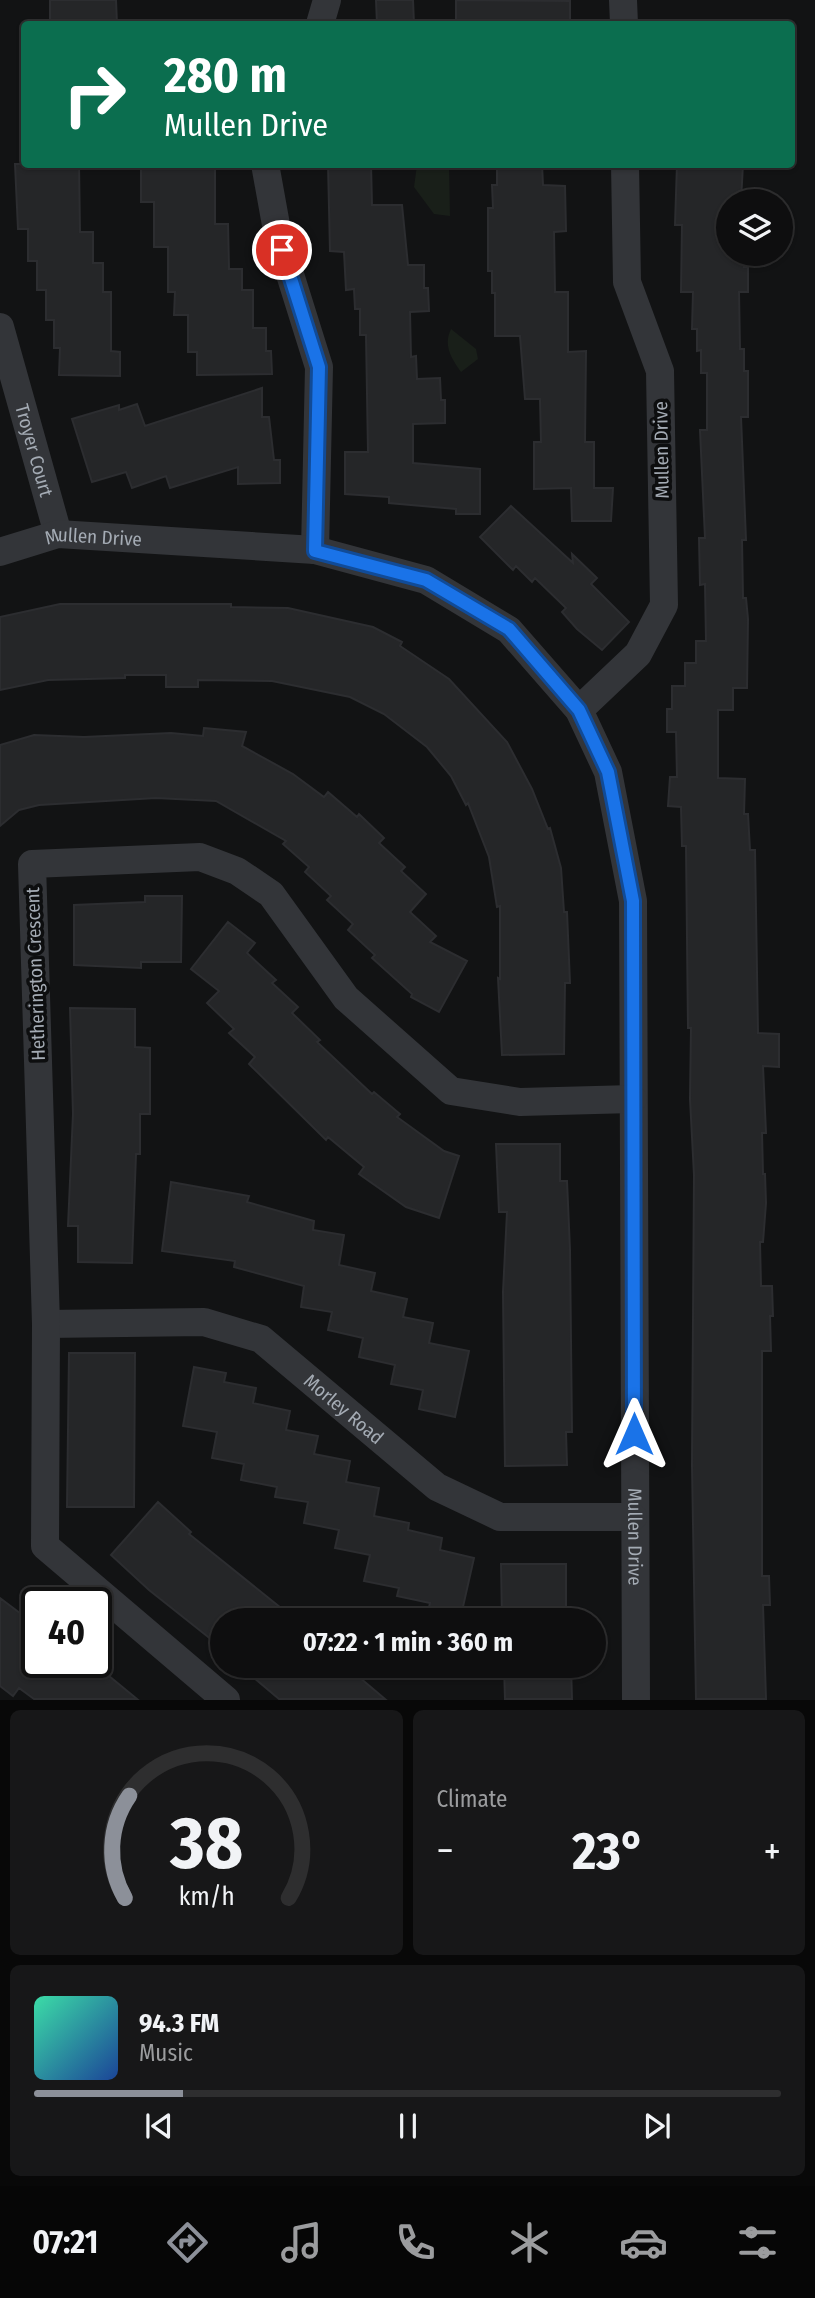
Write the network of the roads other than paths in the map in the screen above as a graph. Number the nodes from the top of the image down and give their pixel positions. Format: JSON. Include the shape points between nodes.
{"nodes":[{"id":1,"x":327,"y":0,"type":"edge"},
{"id":2,"x":623,"y":0,"type":"edge"},
{"id":3,"x":321,"y":21,"type":"edge"},
{"id":4,"x":624,"y":21,"type":"edge"},
{"id":5,"x":266,"y":168,"type":"edge"},
{"id":6,"x":625,"y":168,"type":"edge"},
{"id":7,"x":0,"y":327,"type":"edge"},
{"id":8,"x":58,"y":534,"type":"junction"},
{"id":9,"x":315,"y":551,"type":"junction"},
{"id":10,"x":0,"y":552,"type":"edge"},
{"id":11,"x":579,"y":710,"type":"junction"},
{"id":12,"x":633,"y":1099,"type":"junction"},
{"id":13,"x":46,"y":1324,"type":"junction"},
{"id":14,"x":634,"y":1517,"type":"junction"},
{"id":15,"x":226,"y":1699,"type":"edge"},
{"id":16,"x":636,"y":1699,"type":"edge"}],
"edges":[{"from":1,"to":3,"type":"street"},
{"from":2,"to":4,"type":"street"},
{"from":5,"to":9,"type":"street","via":[[278,236],[319,367]]},
{"from":6,"to":11,"type":"street","name":"Mullen Drive","via":[[626,282],[660,371],[664,604],[638,654]]},
{"from":7,"to":8,"type":"street","name":"Troyer Court"},
{"from":8,"to":9,"type":"street","name":"Mullen Drive"},
{"from":8,"to":10,"type":"street","name":"Mullen Drive"},
{"from":9,"to":11,"type":"street","name":"Mullen Drive","via":[[426,580],[509,629]]},
{"from":11,"to":12,"type":"street","name":"Mullen Drive","via":[[608,772],[633,901]]},
{"from":12,"to":13,"type":"street","name":"Hetherington Crescent","via":[[520,1102],[451,1091],[346,998],[271,894],[237,871],[200,857],[32,864]]},
{"from":12,"to":14,"type":"street","name":"Mullen Drive"},
{"from":13,"to":14,"type":"street","name":"Morley Road","via":[[204,1322],[261,1339],[437,1487],[500,1517]]},
{"from":13,"to":15,"type":"street","name":"Hetherington Crescent","via":[[45,1546]]},
{"from":14,"to":16,"type":"street","name":"Mullen Drive"}]}
